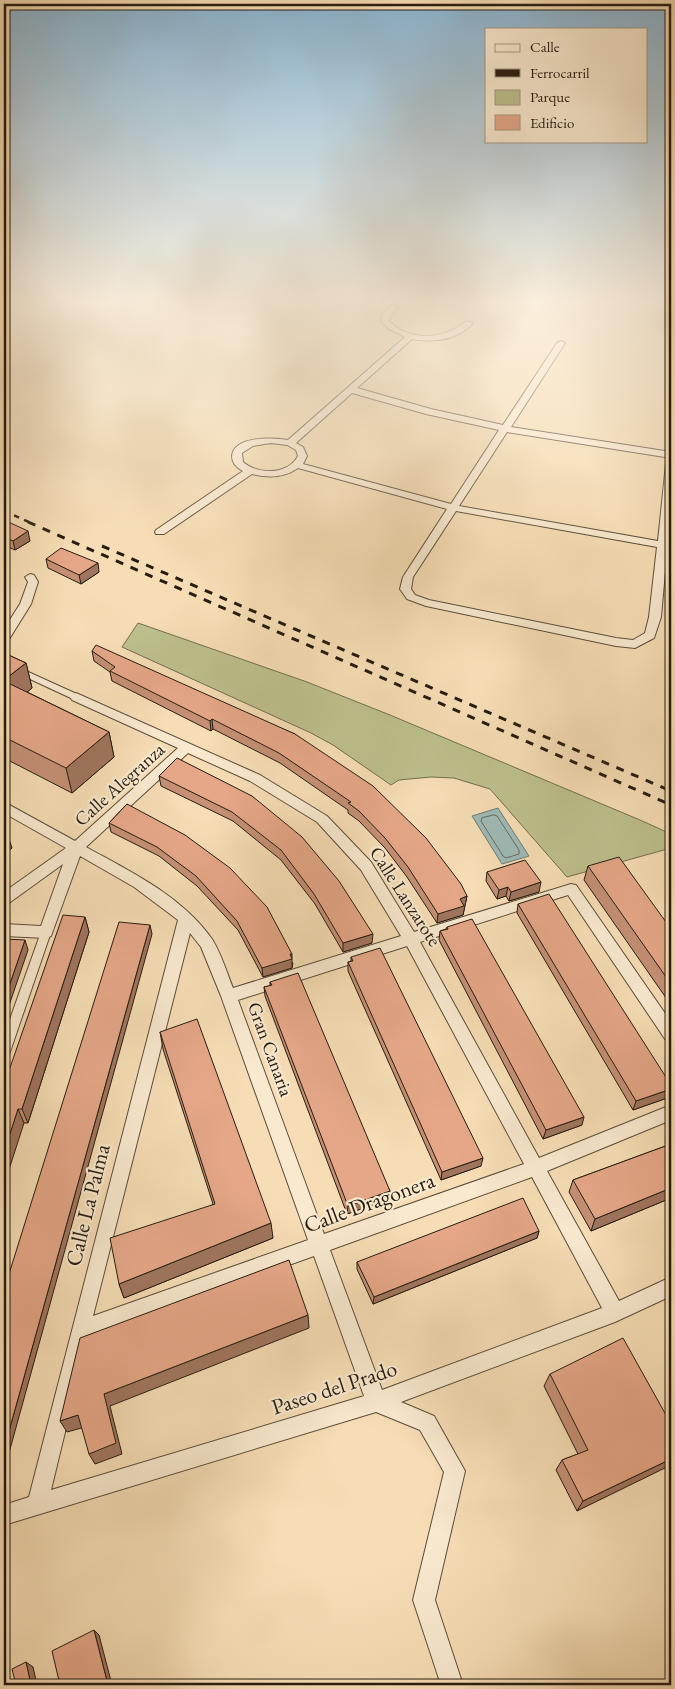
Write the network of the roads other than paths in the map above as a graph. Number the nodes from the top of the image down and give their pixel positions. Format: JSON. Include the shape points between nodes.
{"nodes":[{"id":1,"x":361,"y":380,"type":"edge"},
{"id":2,"x":538,"y":380,"type":"edge"},
{"id":3,"x":350,"y":389,"type":"junction"},
{"id":4,"x":506,"y":428,"type":"junction"},
{"id":5,"x":290,"y":443,"type":"junction"},
{"id":6,"x":671,"y":455,"type":"edge"},
{"id":7,"x":671,"y":463,"type":"edge"},
{"id":8,"x":298,"y":465,"type":"junction"},
{"id":9,"x":250,"y":471,"type":"junction"},
{"id":10,"x":454,"y":508,"type":"junction"},
{"id":11,"x":160,"y":532,"type":"dead end"},
{"id":12,"x":667,"y":545,"type":"edge"},
{"id":13,"x":30,"y":577,"type":"dead end"},
{"id":14,"x":4,"y":638,"type":"edge"},
{"id":15,"x":4,"y":664,"type":"edge"},
{"id":16,"x":76,"y":697,"type":"joint"},
{"id":17,"x":187,"y":747,"type":"junction"},
{"id":18,"x":4,"y":806,"type":"edge"},
{"id":19,"x":76,"y":848,"type":"junction"},
{"id":20,"x":4,"y":900,"type":"edge"},
{"id":21,"x":186,"y":918,"type":"junction"},
{"id":22,"x":4,"y":930,"type":"edge"},
{"id":23,"x":46,"y":932,"type":"junction"},
{"id":24,"x":410,"y":938,"type":"junction"},
{"id":25,"x":229,"y":996,"type":"junction"},
{"id":26,"x":671,"y":1034,"type":"edge"},
{"id":27,"x":4,"y":1052,"type":"edge"},
{"id":28,"x":671,"y":1112,"type":"edge"},
{"id":29,"x":535,"y":1168,"type":"junction"},
{"id":30,"x":318,"y":1245,"type":"junction"},
{"id":31,"x":671,"y":1286,"type":"edge"},
{"id":32,"x":614,"y":1313,"type":"junction"},
{"id":33,"x":80,"y":1330,"type":"junction"},
{"id":34,"x":376,"y":1402,"type":"junction"},
{"id":35,"x":37,"y":1505,"type":"junction"},
{"id":36,"x":4,"y":1515,"type":"edge"},
{"id":37,"x":452,"y":1685,"type":"edge"}],
"edges":[{"from":1,"to":3,"type":"street"},
{"from":2,"to":4,"type":"street"},
{"from":3,"to":4,"type":"street","via":[[395,404]]},
{"from":3,"to":5,"type":"street"},
{"from":4,"to":6,"type":"street"},
{"from":4,"to":10,"type":"street"},
{"from":5,"to":8,"type":"street","via":[[302,452]]},
{"from":5,"to":9,"type":"street","via":[[271,440],[243,447],[237,458],[239,464]]},
{"from":7,"to":12,"type":"street"},
{"from":8,"to":9,"type":"street","via":[[276,473]]},
{"from":8,"to":10,"type":"street"},
{"from":9,"to":11,"type":"street"},
{"from":10,"to":12,"type":"street"},
{"from":10,"to":12,"type":"street","via":[[408,577],[405,589],[411,597],[426,603],[616,642],[635,644],[650,635]]},
{"from":13,"to":14,"type":"street","via":[[33,582],[29,594]]},
{"from":15,"to":16,"type":"street","name":"Calle Lanzarote"},
{"from":16,"to":17,"type":"street","name":"Calle Lanzarote"},
{"from":17,"to":19,"type":"street","name":"Calle Alegranza"},
{"from":17,"to":24,"type":"street","name":"Calle Lanzarote","via":[[255,778],[322,819],[366,866]]},
{"from":18,"to":19,"type":"street","name":"Gran Canaria"},
{"from":19,"to":20,"type":"street","name":"Calle Alegranza"},
{"from":19,"to":21,"type":"street","name":"Gran Canaria","via":[[138,883]]},
{"from":19,"to":23,"type":"street"},
{"from":21,"to":25,"type":"street","name":"Gran Canaria","via":[[207,944]]},
{"from":21,"to":33,"type":"street","name":"Calle La Palma"},
{"from":22,"to":23,"type":"street"},
{"from":23,"to":27,"type":"street"},
{"from":24,"to":25,"type":"street"},
{"from":24,"to":26,"type":"street","via":[[571,889]]},
{"from":24,"to":29,"type":"street","name":"Calle Lanzarote"},
{"from":25,"to":30,"type":"street","name":"Gran Canaria"},
{"from":28,"to":29,"type":"street","name":"Calle Dragonera"},
{"from":29,"to":30,"type":"street","name":"Calle Dragonera"},
{"from":29,"to":32,"type":"street","name":"Calle Lanzarote"},
{"from":30,"to":33,"type":"street","name":"Calle Dragonera"},
{"from":30,"to":34,"type":"street","name":"Gran Canaria"},
{"from":31,"to":32,"type":"street","name":"Paseo del Prado"},
{"from":32,"to":34,"type":"street","name":"Paseo del Prado"},
{"from":33,"to":35,"type":"street","name":"Calle La Palma"},
{"from":34,"to":35,"type":"street","name":"Paseo del Prado"},
{"from":34,"to":37,"type":"street","via":[[427,1423],[455,1471],[424,1600]]},
{"from":35,"to":36,"type":"street","name":"Paseo del Prado"}]}
